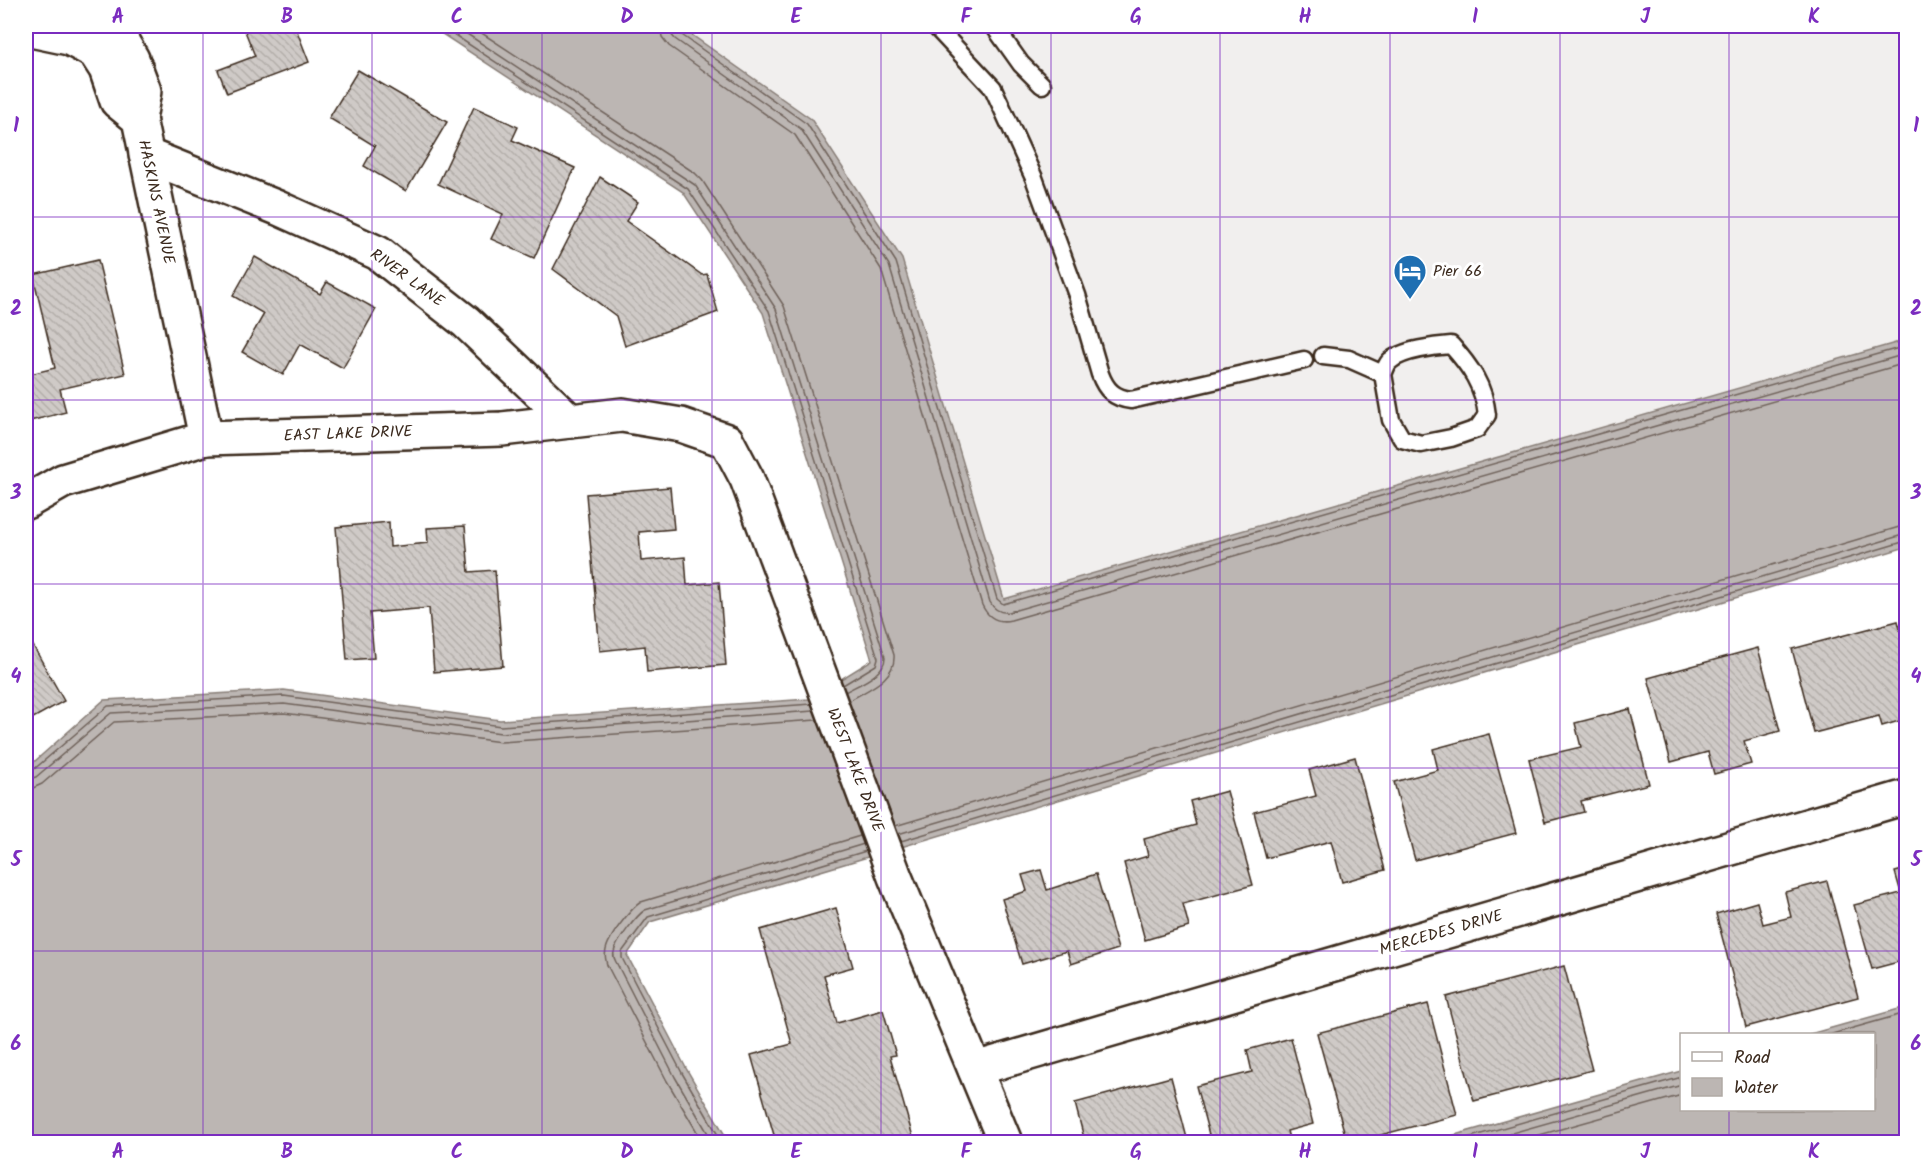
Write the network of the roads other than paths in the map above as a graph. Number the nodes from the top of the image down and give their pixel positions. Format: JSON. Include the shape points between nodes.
{"nodes":[{"id":1,"x":107,"y":26,"type":"edge"},
{"id":2,"x":935,"y":26,"type":"edge"},
{"id":3,"x":994,"y":26,"type":"edge"},
{"id":4,"x":26,"y":29,"type":"edge"},
{"id":5,"x":1042,"y":85,"type":"dead end"},
{"id":6,"x":139,"y":119,"type":"junction"},
{"id":7,"x":146,"y":155,"type":"junction"},
{"id":8,"x":1323,"y":356,"type":"dead end"},
{"id":9,"x":1304,"y":360,"type":"dead end"},
{"id":10,"x":1383,"y":374,"type":"junction"},
{"id":11,"x":570,"y":421,"type":"junction"},
{"id":12,"x":681,"y":425,"type":"joint"},
{"id":13,"x":206,"y":438,"type":"junction"},
{"id":14,"x":26,"y":502,"type":"edge"},
{"id":15,"x":1906,"y":797,"type":"edge"},
{"id":16,"x":975,"y":1069,"type":"junction"},
{"id":17,"x":1005,"y":1143,"type":"edge"}],
"edges":[{"from":1,"to":6,"type":"street","via":[[132,59],[144,91]]},
{"from":2,"to":9,"type":"lane","via":[[993,88],[1034,178],[1077,295],[1103,383],[1111,393],[1131,400]]},
{"from":3,"to":5,"type":"lane","via":[[1021,64]]},
{"from":4,"to":6,"type":"street","name":"HASKINS AVENUE","via":[[69,38],[95,52],[106,69],[117,101]]},
{"from":6,"to":7,"type":"street","name":"HASKINS AVENUE"},
{"from":7,"to":11,"type":"street","name":"RIVER LANE","via":[[378,253],[466,322]]},
{"from":7,"to":13,"type":"street","name":"HASKINS AVENUE"},
{"from":8,"to":10,"type":"lane","via":[[1349,359]]},
{"from":10,"to":10,"type":"lane","via":[[1391,420],[1402,439],[1421,444],[1451,438],[1477,429],[1487,415],[1485,396],[1452,345],[1403,354],[1390,360]]},
{"from":11,"to":12,"type":"street","name":"EAST LAKE DRIVE","via":[[622,415]]},
{"from":11,"to":13,"type":"street","name":"EAST LAKE DRIVE","via":[[502,429]]},
{"from":12,"to":16,"type":"street","name":"WEST LAKE DRIVE","via":[[727,441],[747,479],[895,877]]},
{"from":13,"to":14,"type":"street","name":"EAST LAKE DRIVE","via":[[63,481]]},
{"from":15,"to":16,"type":"street","name":"MERCEDES DRIVE"},
{"from":16,"to":17,"type":"street","name":"WEST LAKE DRIVE"}]}
